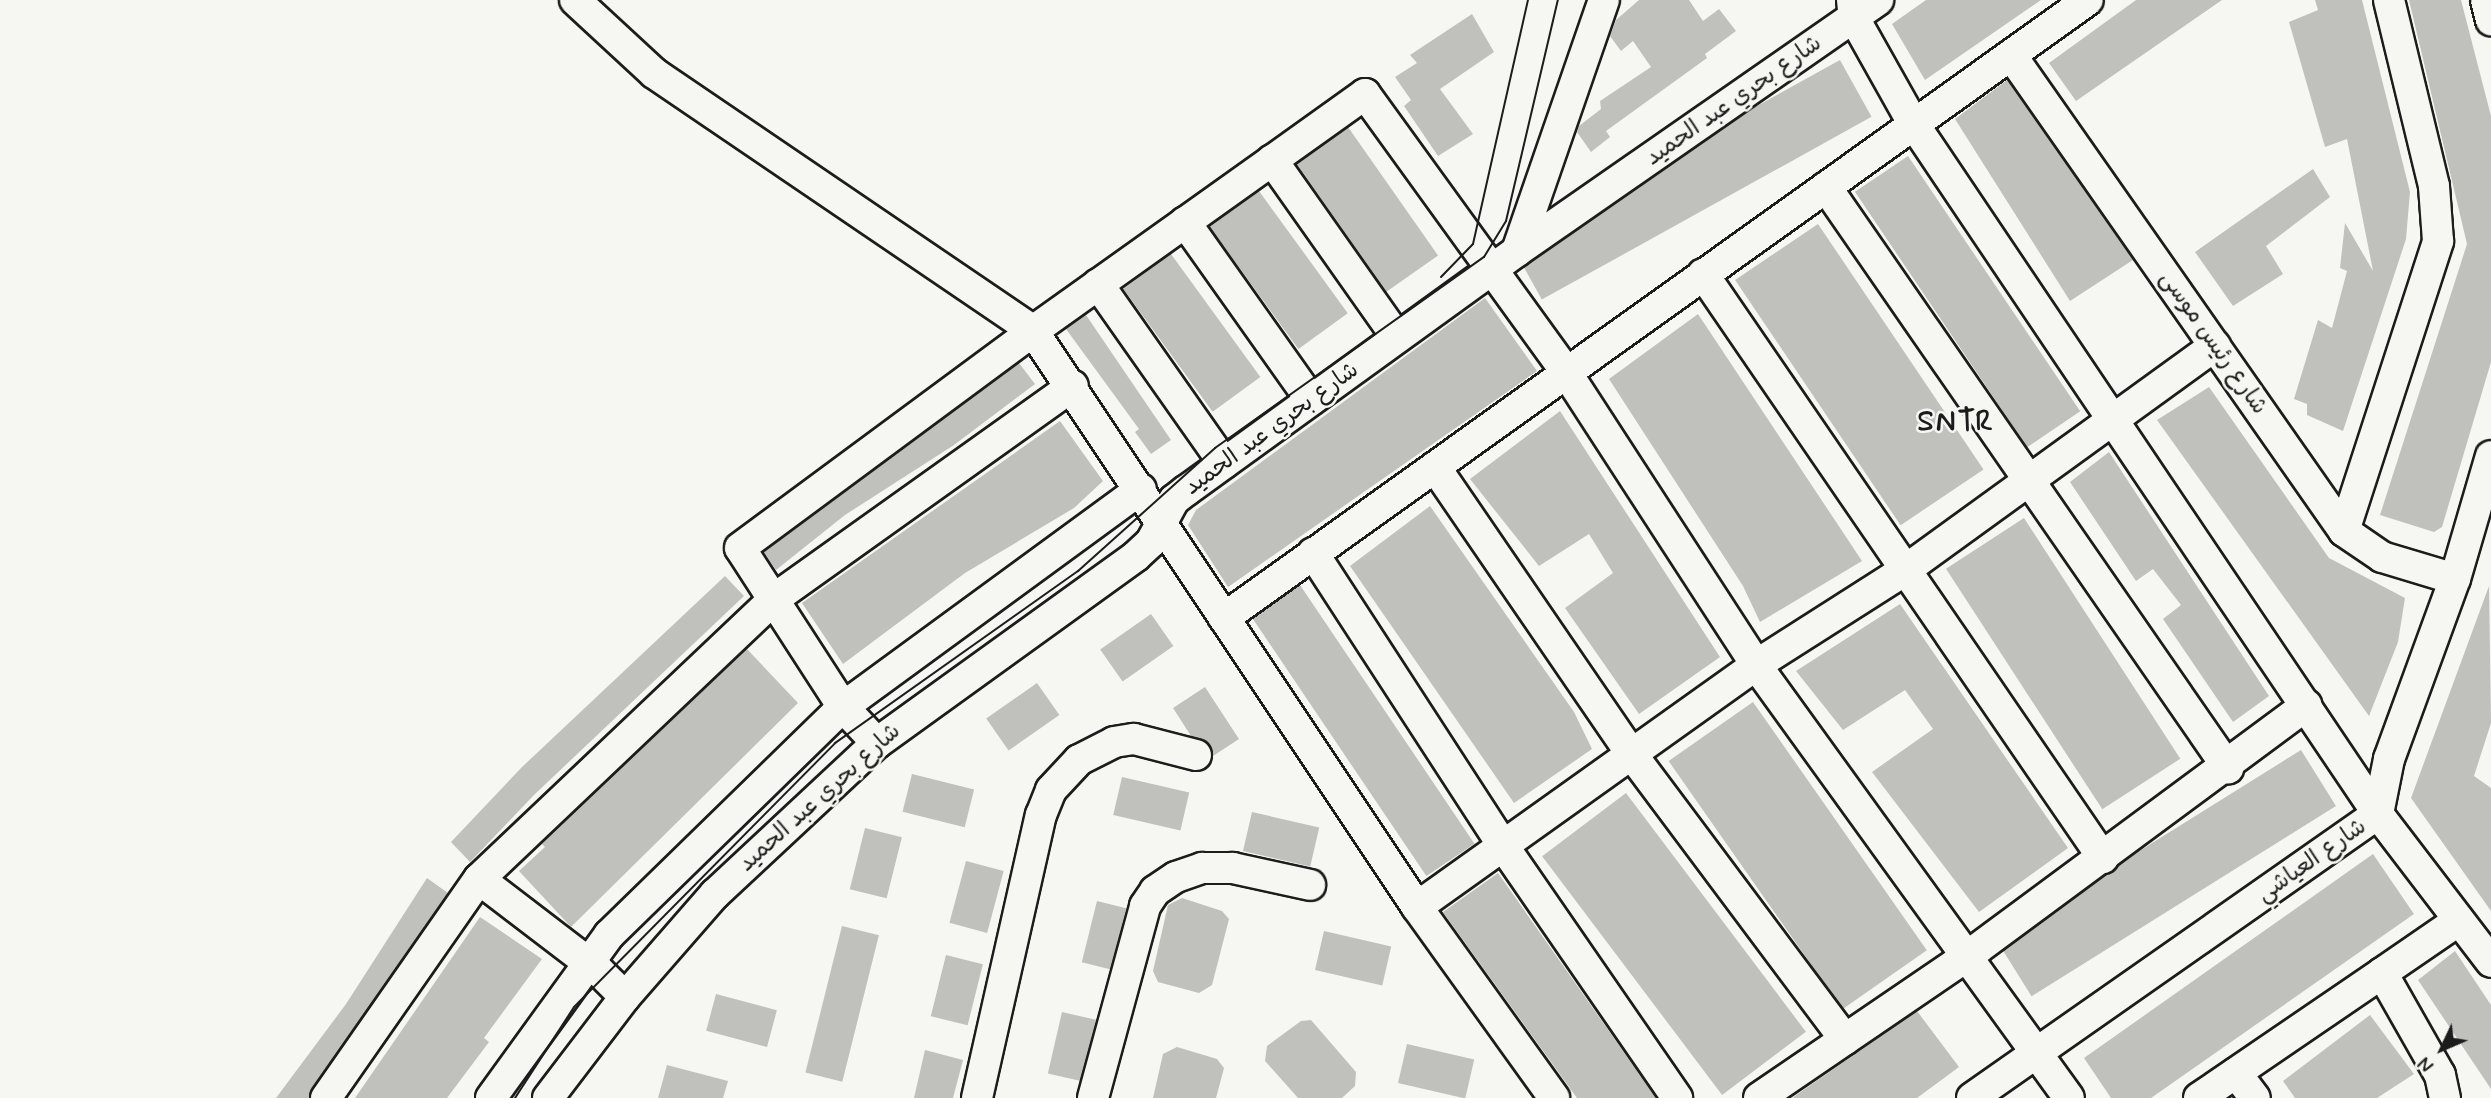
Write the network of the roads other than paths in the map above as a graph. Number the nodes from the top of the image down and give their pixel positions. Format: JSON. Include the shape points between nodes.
{"nodes":[{"id":1,"x":575,"y":0,"type":"edge"},
{"id":2,"x":1878,"y":0,"type":"edge"},
{"id":3,"x":2088,"y":0,"type":"edge"},
{"id":4,"x":2389,"y":0,"type":"edge"},
{"id":5,"x":2486,"y":0,"type":"edge"},
{"id":6,"x":1609,"y":6,"type":"edge"},
{"id":7,"x":1853,"y":9,"type":"edge"},
{"id":8,"x":2491,"y":20,"type":"edge"},
{"id":9,"x":2011,"y":55,"type":"junction"},
{"id":10,"x":1913,"y":123,"type":"junction"},
{"id":11,"x":1272,"y":160,"type":"junction"},
{"id":12,"x":1826,"y":187,"type":"junction"},
{"id":13,"x":1185,"y":222,"type":"junction"},
{"id":14,"x":1517,"y":251,"type":"junction"},
{"id":15,"x":1491,"y":269,"type":"junction"},
{"id":16,"x":1703,"y":274,"type":"junction"},
{"id":17,"x":1098,"y":285,"type":"junction"},
{"id":18,"x":1033,"y":331,"type":"junction"},
{"id":19,"x":1397,"y":337,"type":"junction"},
{"id":20,"x":2215,"y":346,"type":"junction"},
{"id":21,"x":1566,"y":372,"type":"junction"},
{"id":22,"x":1073,"y":386,"type":"junction"},
{"id":23,"x":1311,"y":400,"type":"junction"},
{"id":24,"x":2113,"y":419,"type":"junction"},
{"id":25,"x":2491,"y":456,"type":"edge"},
{"id":26,"x":1224,"y":463,"type":"junction"},
{"id":27,"x":1435,"y":467,"type":"junction"},
{"id":28,"x":2029,"y":477,"type":"junction"},
{"id":29,"x":1141,"y":489,"type":"junction"},
{"id":30,"x":2487,"y":492,"type":"edge"},
{"id":31,"x":1163,"y":524,"type":"junction"},
{"id":32,"x":2344,"y":531,"type":"junction"},
{"id":33,"x":1313,"y":553,"type":"junction"},
{"id":34,"x":1908,"y":568,"type":"junction"},
{"id":35,"x":2455,"y":579,"type":"junction"},
{"id":36,"x":774,"y":599,"type":"junction"},
{"id":37,"x":1224,"y":618,"type":"junction"},
{"id":38,"x":1756,"y":665,"type":"junction"},
{"id":39,"x":2307,"y":705,"type":"junction"},
{"id":40,"x":843,"y":707,"type":"junction"},
{"id":41,"x":877,"y":743,"type":"junction"},
{"id":42,"x":1630,"y":752,"type":"junction"},
{"id":43,"x":1196,"y":755,"type":"dead end"},
{"id":44,"x":2228,"y":768,"type":"junction"},
{"id":45,"x":2378,"y":814,"type":"junction"},
{"id":46,"x":1504,"y":847,"type":"junction"},
{"id":47,"x":2104,"y":858,"type":"junction"},
{"id":48,"x":479,"y":879,"type":"junction"},
{"id":49,"x":1310,"y":886,"type":"dead end"},
{"id":50,"x":1417,"y":907,"type":"junction"},
{"id":51,"x":2459,"y":920,"type":"junction"},
{"id":52,"x":1969,"y":955,"type":"junction"},
{"id":53,"x":2491,"y":962,"type":"edge"},
{"id":54,"x":587,"y":964,"type":"junction"},
{"id":55,"x":2382,"y":973,"type":"junction"},
{"id":56,"x":625,"y":997,"type":"junction"},
{"id":57,"x":1845,"y":1039,"type":"junction"},
{"id":58,"x":2036,"y":1051,"type":"junction"},
{"id":59,"x":2236,"y":1073,"type":"junction"},
{"id":60,"x":326,"y":1098,"type":"edge"},
{"id":61,"x":491,"y":1098,"type":"edge"},
{"id":62,"x":548,"y":1098,"type":"edge"},
{"id":63,"x":976,"y":1098,"type":"edge"},
{"id":64,"x":1093,"y":1098,"type":"edge"},
{"id":65,"x":1555,"y":1098,"type":"edge"},
{"id":66,"x":1677,"y":1098,"type":"edge"},
{"id":67,"x":1759,"y":1098,"type":"edge"},
{"id":68,"x":1972,"y":1098,"type":"edge"},
{"id":69,"x":2069,"y":1098,"type":"edge"},
{"id":70,"x":2199,"y":1098,"type":"edge"},
{"id":71,"x":2255,"y":1098,"type":"edge"},
{"id":72,"x":2445,"y":1098,"type":"edge"}],
"edges":[{"from":1,"to":18,"type":"street","via":[[654,73]]},
{"from":2,"to":7,"type":"street","name":"شارع بحري عبد الحميد"},
{"from":3,"to":9,"type":"street"},
{"from":4,"to":32,"type":"street","via":[[2431,173],[2438,241]]},
{"from":5,"to":8,"type":"street"},
{"from":6,"to":14,"type":"street"},
{"from":7,"to":10,"type":"street"},
{"from":7,"to":14,"type":"street","name":"شارع بحري عبد الحميد"},
{"from":9,"to":10,"type":"street"},
{"from":9,"to":20,"type":"street","name":"شارع رئيس موسى"},
{"from":10,"to":12,"type":"street"},
{"from":10,"to":24,"type":"street"},
{"from":11,"to":13,"type":"street"},
{"from":11,"to":15,"type":"street","via":[[1365,94]]},
{"from":11,"to":19,"type":"street"},
{"from":12,"to":16,"type":"street"},
{"from":12,"to":28,"type":"street"},
{"from":13,"to":17,"type":"street"},
{"from":13,"to":23,"type":"street"},
{"from":14,"to":15,"type":"street","name":"شارع بحري عبد الحميد"},
{"from":15,"to":19,"type":"street","name":"شارع بحري عبد الحميد"},
{"from":15,"to":21,"type":"street"},
{"from":16,"to":21,"type":"street"},
{"from":16,"to":34,"type":"street"},
{"from":17,"to":18,"type":"street"},
{"from":17,"to":26,"type":"street"},
{"from":18,"to":22,"type":"street"},
{"from":18,"to":36,"type":"street","via":[[740,548]]},
{"from":19,"to":23,"type":"street","name":"شارع بحري عبد الحميد"},
{"from":20,"to":24,"type":"street"},
{"from":20,"to":32,"type":"street","name":"شارع رئيس موسى"},
{"from":21,"to":27,"type":"street"},
{"from":21,"to":38,"type":"street"},
{"from":22,"to":29,"type":"street"},
{"from":22,"to":36,"type":"street"},
{"from":23,"to":26,"type":"street","name":"شارع بحري عبد الحميد"},
{"from":24,"to":28,"type":"street"},
{"from":24,"to":39,"type":"street"},
{"from":25,"to":30,"type":"street","name":"شارع العياشي"},
{"from":26,"to":31,"type":"street","name":"شارع بحري عبد الحميد","via":[[1174,500]]},
{"from":27,"to":33,"type":"street"},
{"from":27,"to":42,"type":"street"},
{"from":28,"to":34,"type":"street"},
{"from":28,"to":44,"type":"street"},
{"from":29,"to":31,"type":"street"},
{"from":29,"to":40,"type":"street"},
{"from":30,"to":35,"type":"street","name":"شارع العياشي"},
{"from":31,"to":37,"type":"street"},
{"from":31,"to":41,"type":"street","name":"شارع بحري عبد الحميد","via":[[1136,556]]},
{"from":32,"to":35,"type":"street","name":"شارع رئيس موسى","via":[[2382,557]]},
{"from":33,"to":37,"type":"street"},
{"from":33,"to":46,"type":"street"},
{"from":34,"to":38,"type":"street"},
{"from":34,"to":47,"type":"street"},
{"from":35,"to":45,"type":"street","name":"شارع العياشي","via":[[2389,759]]},
{"from":36,"to":40,"type":"street"},
{"from":36,"to":48,"type":"street"},
{"from":37,"to":50,"type":"street"},
{"from":38,"to":42,"type":"street"},
{"from":38,"to":52,"type":"street"},
{"from":39,"to":44,"type":"street"},
{"from":39,"to":45,"type":"street"},
{"from":40,"to":41,"type":"street"},
{"from":40,"to":54,"type":"street","via":[[609,935]]},
{"from":41,"to":56,"type":"street","name":"شارع بحري عبد الحميد","via":[[715,894]]},
{"from":42,"to":46,"type":"street"},
{"from":42,"to":57,"type":"street"},
{"from":43,"to":63,"type":"street","via":[[1134,739],[1114,742],[1079,760],[1052,790],[1041,815]]},
{"from":44,"to":47,"type":"street"},
{"from":45,"to":51,"type":"street"},
{"from":45,"to":58,"type":"street","name":"شارع العياشي"},
{"from":46,"to":50,"type":"street"},
{"from":46,"to":66,"type":"street"},
{"from":47,"to":52,"type":"street"},
{"from":48,"to":54,"type":"street"},
{"from":48,"to":60,"type":"street"},
{"from":49,"to":64,"type":"street","via":[[1233,869],[1202,868],[1155,891],[1145,906]]},
{"from":50,"to":65,"type":"street"},
{"from":51,"to":53,"type":"street"},
{"from":51,"to":55,"type":"street"},
{"from":52,"to":57,"type":"street"},
{"from":52,"to":58,"type":"street"},
{"from":54,"to":56,"type":"street"},
{"from":54,"to":61,"type":"street"},
{"from":55,"to":59,"type":"street"},
{"from":55,"to":72,"type":"street","via":[[2440,1075]]},
{"from":56,"to":62,"type":"street","name":"شارع بحري عبد الحميد"},
{"from":57,"to":67,"type":"street"},
{"from":58,"to":68,"type":"street","name":"شارع العياشي"},
{"from":58,"to":69,"type":"street"},
{"from":59,"to":70,"type":"street"},
{"from":59,"to":71,"type":"street"}]}
